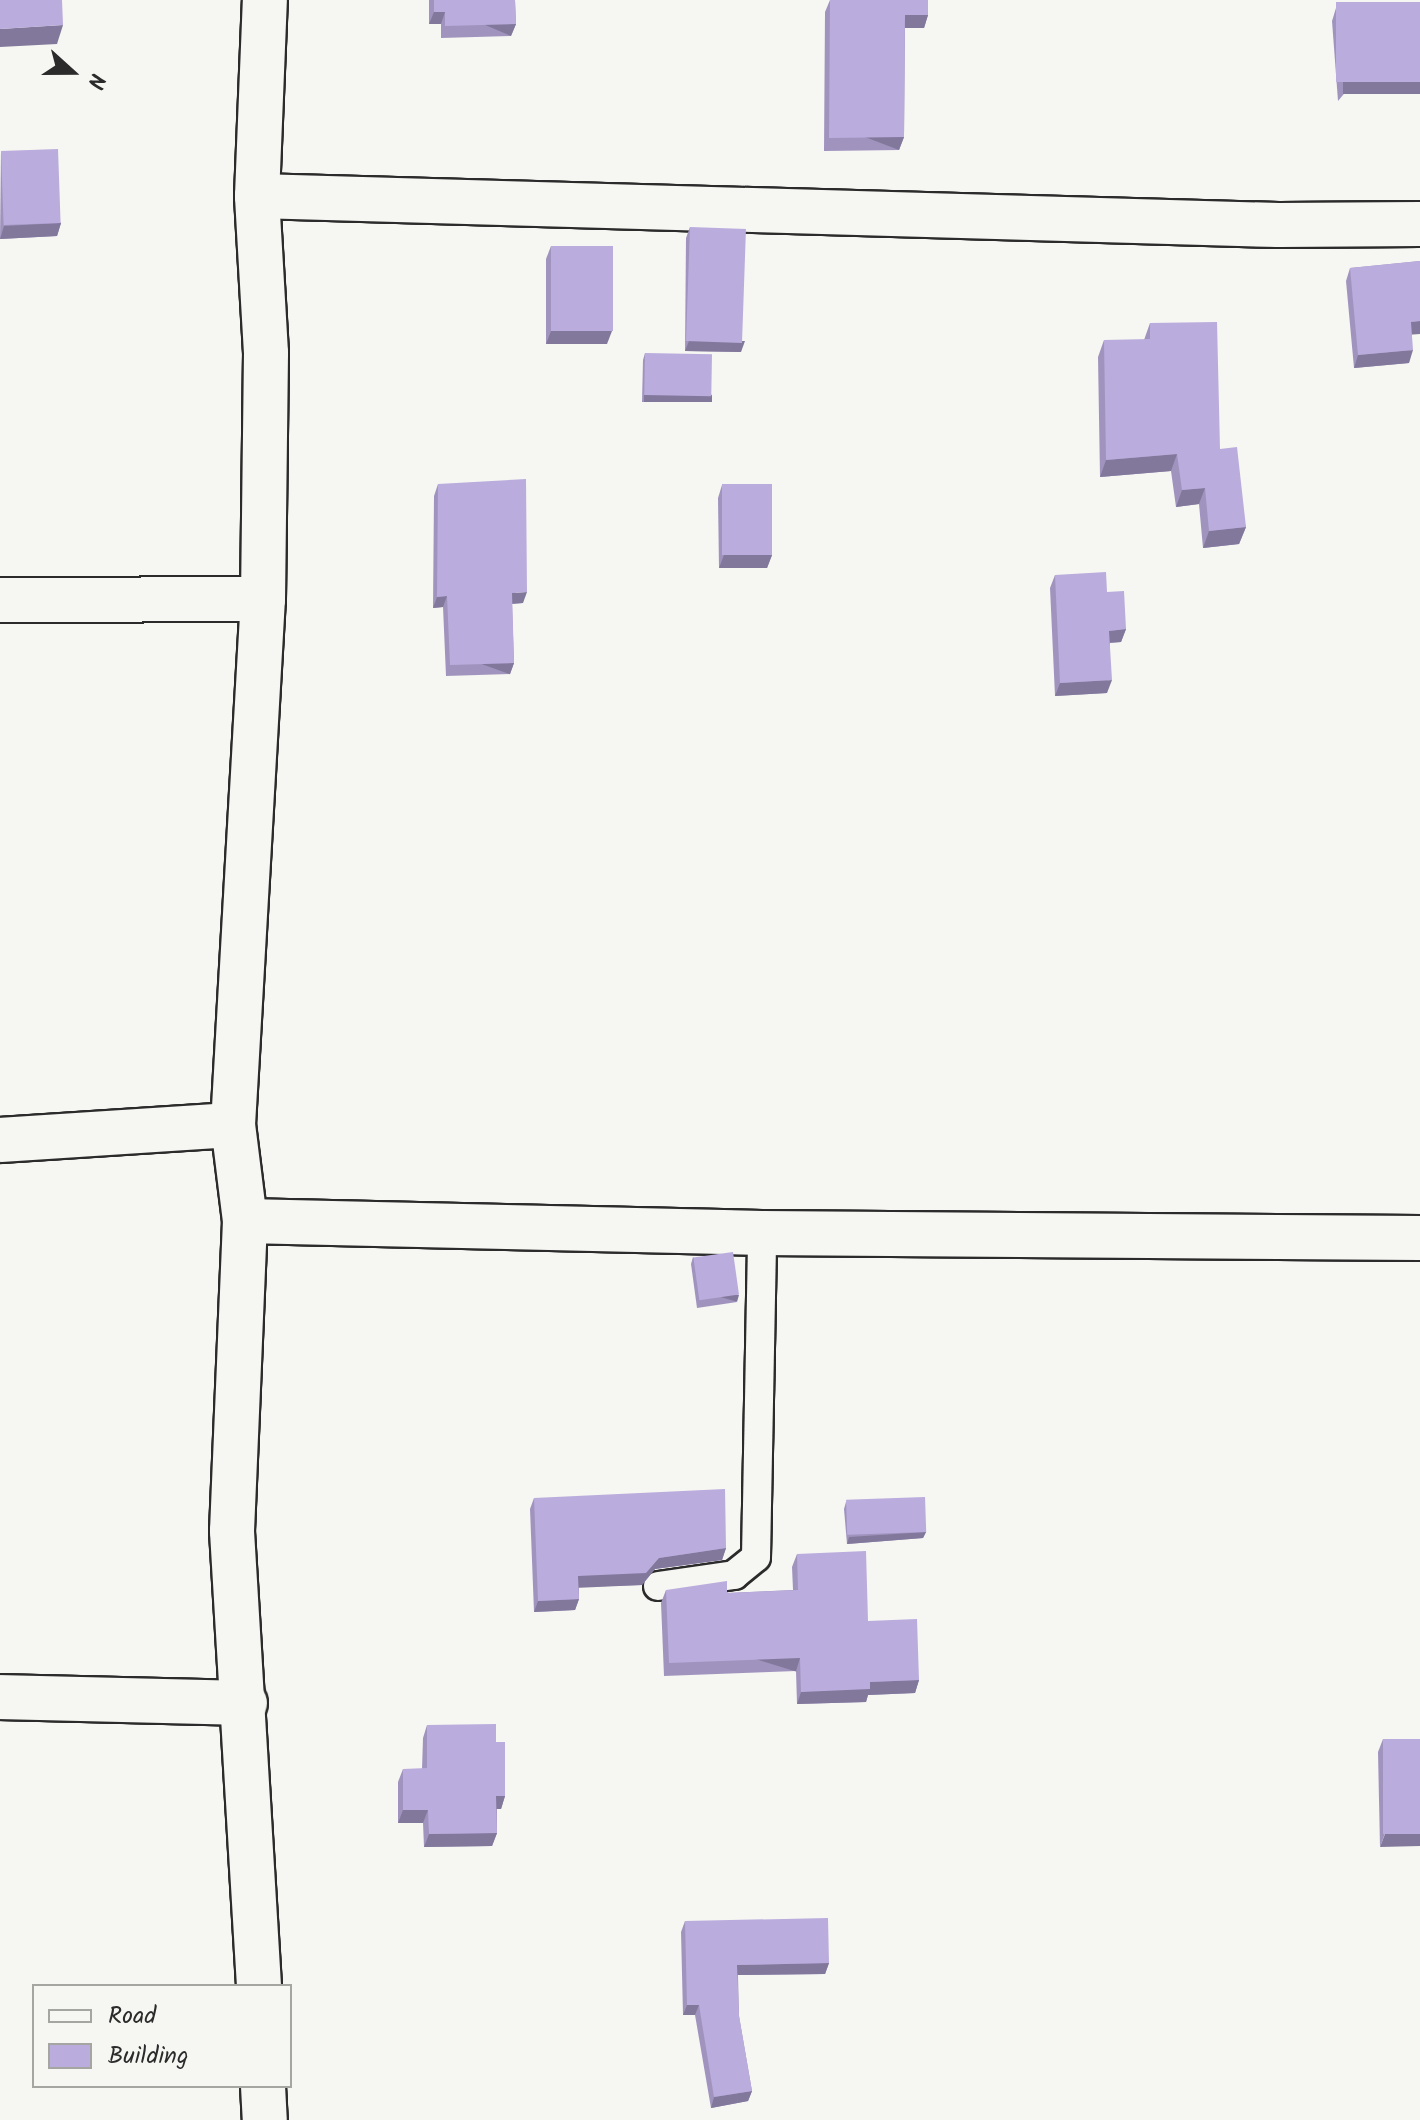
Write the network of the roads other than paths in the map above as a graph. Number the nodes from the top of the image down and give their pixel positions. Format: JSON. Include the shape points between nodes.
{"nodes":[{"id":1,"x":265,"y":0,"type":"edge"},
{"id":2,"x":257,"y":196,"type":"junction"},
{"id":3,"x":1420,"y":224,"type":"edge"},
{"id":4,"x":263,"y":599,"type":"junction"},
{"id":5,"x":0,"y":600,"type":"edge"},
{"id":6,"x":233,"y":1125,"type":"junction"},
{"id":7,"x":0,"y":1140,"type":"edge"},
{"id":8,"x":245,"y":1221,"type":"junction"},
{"id":9,"x":762,"y":1233,"type":"junction"},
{"id":10,"x":1420,"y":1238,"type":"edge"},
{"id":11,"x":658,"y":1586,"type":"dead end"},
{"id":12,"x":0,"y":1697,"type":"edge"},
{"id":13,"x":245,"y":1703,"type":"junction"},
{"id":14,"x":259,"y":1984,"type":"edge"},
{"id":15,"x":263,"y":2088,"type":"edge"},
{"id":16,"x":265,"y":2120,"type":"edge"}],
"edges":[{"from":1,"to":2,"type":"street"},
{"from":2,"to":3,"type":"street","via":[[1279,225]]},
{"from":2,"to":4,"type":"street","via":[[266,353]]},
{"from":4,"to":5,"type":"street"},
{"from":4,"to":6,"type":"street"},
{"from":6,"to":7,"type":"street"},
{"from":6,"to":8,"type":"street"},
{"from":8,"to":9,"type":"street"},
{"from":8,"to":13,"type":"street","via":[[232,1531]]},
{"from":9,"to":10,"type":"street"},
{"from":9,"to":11,"type":"lane","via":[[756,1557],[734,1575]]},
{"from":12,"to":13,"type":"street"},
{"from":13,"to":14,"type":"street"},
{"from":15,"to":16,"type":"street"}]}
